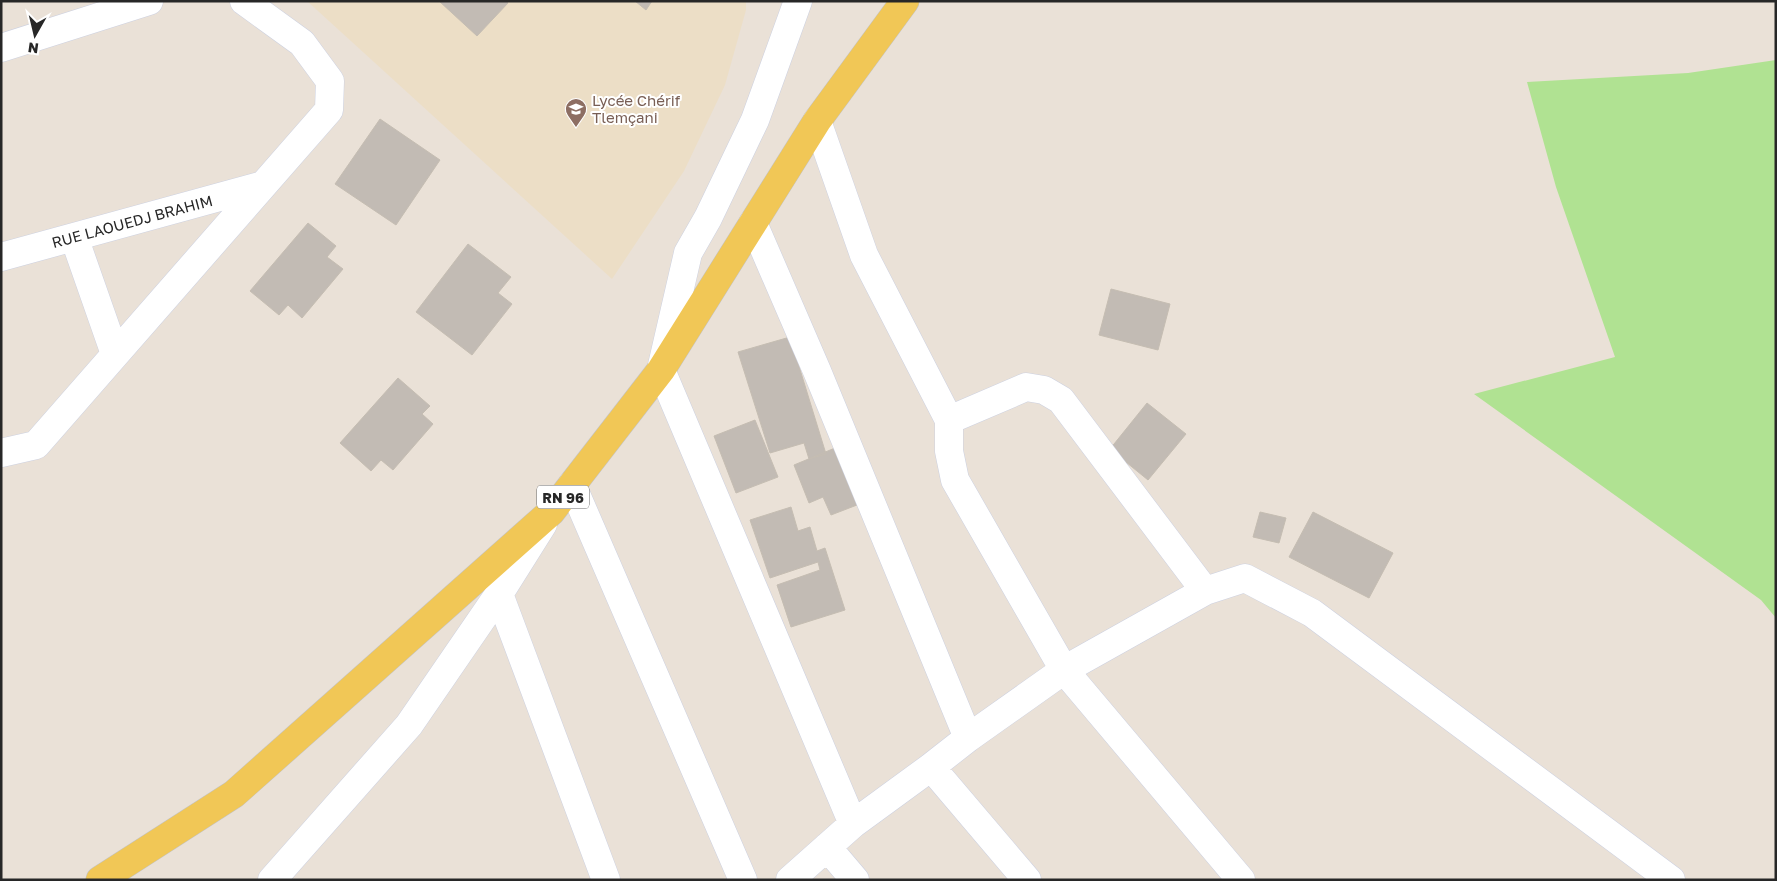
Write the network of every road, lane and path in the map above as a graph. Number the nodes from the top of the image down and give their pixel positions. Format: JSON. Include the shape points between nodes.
{"nodes":[{"id":1,"x":149,"y":1,"type":"edge"},
{"id":2,"x":244,"y":1,"type":"edge"},
{"id":3,"x":798,"y":1,"type":"edge"},
{"id":4,"x":905,"y":1,"type":"edge"},
{"id":5,"x":1,"y":48,"type":"edge"},
{"id":6,"x":817,"y":121,"type":"junction"},
{"id":7,"x":263,"y":185,"type":"junction"},
{"id":8,"x":753,"y":223,"type":"junction"},
{"id":9,"x":74,"y":237,"type":"junction"},
{"id":10,"x":1,"y":257,"type":"edge"},
{"id":11,"x":115,"y":354,"type":"junction"},
{"id":12,"x":661,"y":370,"type":"junction"},
{"id":13,"x":949,"y":420,"type":"junction"},
{"id":14,"x":1,"y":453,"type":"edge"},
{"id":15,"x":572,"y":485,"type":"junction"},
{"id":16,"x":551,"y":512,"type":"junction"},
{"id":17,"x":1205,"y":591,"type":"junction"},
{"id":18,"x":499,"y":594,"type":"junction"},
{"id":19,"x":1064,"y":670,"type":"junction"},
{"id":20,"x":968,"y":738,"type":"junction"},
{"id":21,"x":931,"y":767,"type":"junction"},
{"id":22,"x":853,"y":824,"type":"junction"},
{"id":23,"x":827,"y":847,"type":"junction"},
{"id":24,"x":273,"y":878,"type":"edge"},
{"id":25,"x":100,"y":880,"type":"edge"},
{"id":26,"x":606,"y":880,"type":"edge"},
{"id":27,"x":743,"y":880,"type":"edge"},
{"id":28,"x":790,"y":880,"type":"edge"},
{"id":29,"x":855,"y":880,"type":"edge"},
{"id":30,"x":1027,"y":880,"type":"edge"},
{"id":31,"x":1241,"y":880,"type":"edge"},
{"id":32,"x":1671,"y":880,"type":"edge"}],
"edges":[{"from":1,"to":5,"type":"street"},
{"from":2,"to":7,"type":"street","via":[[302,43],[330,81],[328,110]]},
{"from":3,"to":12,"type":"street","via":[[755,120],[688,253]]},
{"from":4,"to":6,"type":"main road","number":"RN 96"},
{"from":6,"to":8,"type":"main road","number":"RN 96"},
{"from":6,"to":13,"type":"street","via":[[864,255]]},
{"from":7,"to":9,"type":"street","name":"RUE LAOUEDJ BRAHIM"},
{"from":7,"to":11,"type":"street"},
{"from":8,"to":12,"type":"main road","number":"RN 96"},
{"from":8,"to":20,"type":"street"},
{"from":9,"to":10,"type":"street","name":"RUE LAOUEDJ BRAHIM"},
{"from":9,"to":11,"type":"street"},
{"from":11,"to":14,"type":"street","via":[[36,445]]},
{"from":12,"to":15,"type":"main road","number":"RN 96"},
{"from":12,"to":22,"type":"street"},
{"from":13,"to":17,"type":"street","via":[[1026,387],[1044,390],[1062,400]]},
{"from":13,"to":19,"type":"street","via":[[949,452],[954,480]]},
{"from":15,"to":16,"type":"main road","number":"RN 96"},
{"from":15,"to":27,"type":"street"},
{"from":16,"to":18,"type":"street"},
{"from":16,"to":25,"type":"main road","number":"RN 96","via":[[234,794]]},
{"from":17,"to":19,"type":"street"},
{"from":17,"to":32,"type":"street","via":[[1245,578],[1312,613]]},
{"from":18,"to":24,"type":"street","via":[[410,725]]},
{"from":18,"to":26,"type":"street"},
{"from":19,"to":20,"type":"street"},
{"from":19,"to":31,"type":"street"},
{"from":20,"to":21,"type":"street"},
{"from":21,"to":22,"type":"street"},
{"from":21,"to":30,"type":"street"},
{"from":22,"to":23,"type":"street"},
{"from":23,"to":28,"type":"street"},
{"from":23,"to":29,"type":"street"}]}
